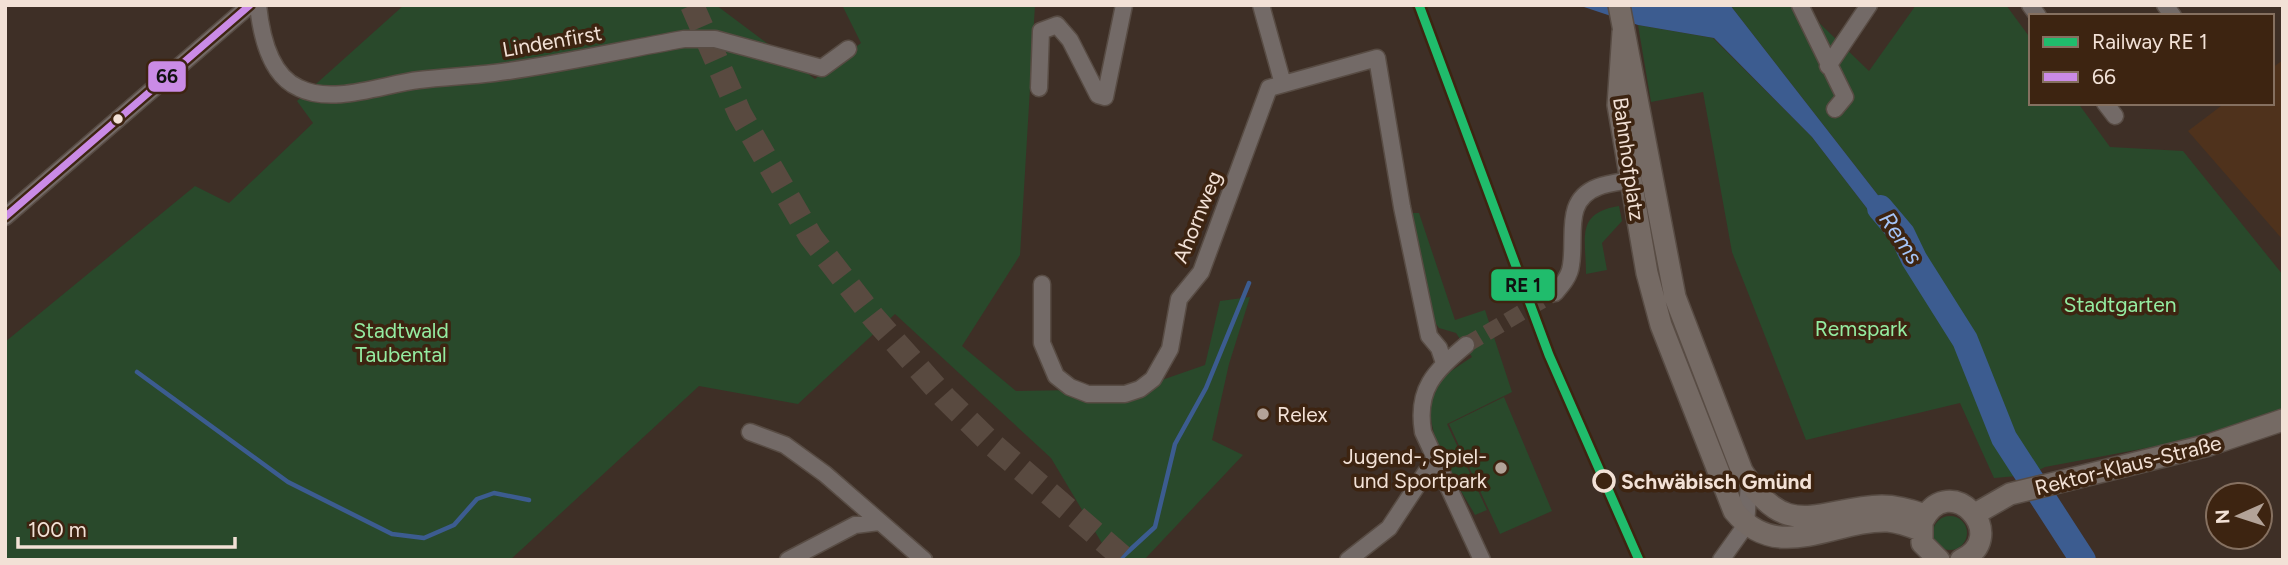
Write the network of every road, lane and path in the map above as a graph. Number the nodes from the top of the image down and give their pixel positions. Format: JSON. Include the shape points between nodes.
{"nodes":[{"id":1,"x":250,"y":5,"type":"edge"},
{"id":2,"x":258,"y":5,"type":"edge"},
{"id":3,"x":1124,"y":5,"type":"edge"},
{"id":4,"x":1261,"y":5,"type":"edge"},
{"id":5,"x":1619,"y":5,"type":"edge"},
{"id":6,"x":1800,"y":5,"type":"edge"},
{"id":7,"x":1869,"y":5,"type":"edge"},
{"id":8,"x":1623,"y":32,"type":"junction"},
{"id":9,"x":848,"y":49,"type":"dead end"},
{"id":10,"x":1828,"y":66,"type":"junction"},
{"id":11,"x":1283,"y":84,"type":"junction"},
{"id":12,"x":1039,"y":88,"type":"dead end"},
{"id":13,"x":1835,"y":109,"type":"dead end"},
{"id":14,"x":1631,"y":180,"type":"junction"},
{"id":15,"x":5,"y":217,"type":"edge"},
{"id":16,"x":1042,"y":284,"type":"dead end"},
{"id":17,"x":1555,"y":293,"type":"tunnel mouth"},
{"id":18,"x":1466,"y":345,"type":"tunnel mouth"},
{"id":19,"x":1444,"y":363,"type":"junction"},
{"id":20,"x":2283,"y":420,"type":"edge"},
{"id":21,"x":750,"y":432,"type":"dead end"},
{"id":22,"x":1437,"y":463,"type":"junction"},
{"id":23,"x":1749,"y":482,"type":"junction"},
{"id":24,"x":1975,"y":514,"type":"junction"},
{"id":25,"x":879,"y":522,"type":"junction"},
{"id":26,"x":1923,"y":522,"type":"junction"},
{"id":27,"x":1746,"y":525,"type":"junction"},
{"id":28,"x":1966,"y":559,"type":"edge"},
{"id":29,"x":788,"y":560,"type":"edge"},
{"id":30,"x":924,"y":560,"type":"edge"},
{"id":31,"x":1348,"y":560,"type":"edge"},
{"id":32,"x":1482,"y":560,"type":"edge"},
{"id":33,"x":1721,"y":560,"type":"edge"},
{"id":34,"x":1939,"y":560,"type":"edge"}],
"edges":[{"from":1,"to":15,"type":"street"},
{"from":2,"to":9,"type":"street","name":"Lindenfirst","via":[[261,34],[273,61],[288,81],[312,94],[363,92],[415,80],[496,72],[684,40],[740,44],[822,68]]},
{"from":3,"to":12,"type":"street","via":[[1105,97],[1098,95],[1070,40],[1057,25],[1041,31]]},
{"from":4,"to":11,"type":"street"},
{"from":5,"to":8,"type":"main road"},
{"from":6,"to":10,"type":"street"},
{"from":7,"to":10,"type":"street"},
{"from":8,"to":14,"type":"main road","name":"Bahnhofplatz","via":[[1618,105]]},
{"from":8,"to":23,"type":"main road","name":"Bahnhofplatz","via":[[1675,297]]},
{"from":10,"to":13,"type":"street","via":[[1845,97]]},
{"from":11,"to":16,"type":"street","name":"Ahornweg","via":[[1269,88],[1201,272],[1179,299],[1170,349],[1153,379],[1125,394],[1087,394],[1056,376],[1042,343]]},
{"from":11,"to":19,"type":"street","via":[[1377,58],[1429,336]]},
{"from":14,"to":17,"type":"street","via":[[1598,187],[1576,206],[1571,266]]},
{"from":14,"to":27,"type":"main road","name":"Bahnhofplatz","via":[[1661,324],[1726,495]]},
{"from":18,"to":19,"type":"street"},
{"from":19,"to":22,"type":"street","via":[[1425,388],[1419,410]]},
{"from":20,"to":24,"type":"main road","name":"Rektor-Klaus-Straße","via":[[2209,446],[1998,499]]},
{"from":21,"to":25,"type":"street","via":[[785,445]]},
{"from":22,"to":31,"type":"street","via":[[1426,472],[1389,528]]},
{"from":22,"to":32,"type":"street"},
{"from":23,"to":26,"type":"main road","name":"Bahnhofplatz","via":[[1782,512],[1801,518],[1878,506],[1902,508]]},
{"from":23,"to":27,"type":"street","name":"Bahnhofplatz"},
{"from":24,"to":26,"type":"main road","via":[[1952,502],[1937,505]]},
{"from":24,"to":28,"type":"main road","via":[[1979,541]]},
{"from":25,"to":29,"type":"street","via":[[855,525]]},
{"from":25,"to":30,"type":"street"},
{"from":26,"to":27,"type":"main road","via":[[1881,522],[1813,537],[1779,539]]},
{"from":26,"to":34,"type":"main road","via":[[1925,549]]},
{"from":27,"to":33,"type":"street"}]}
